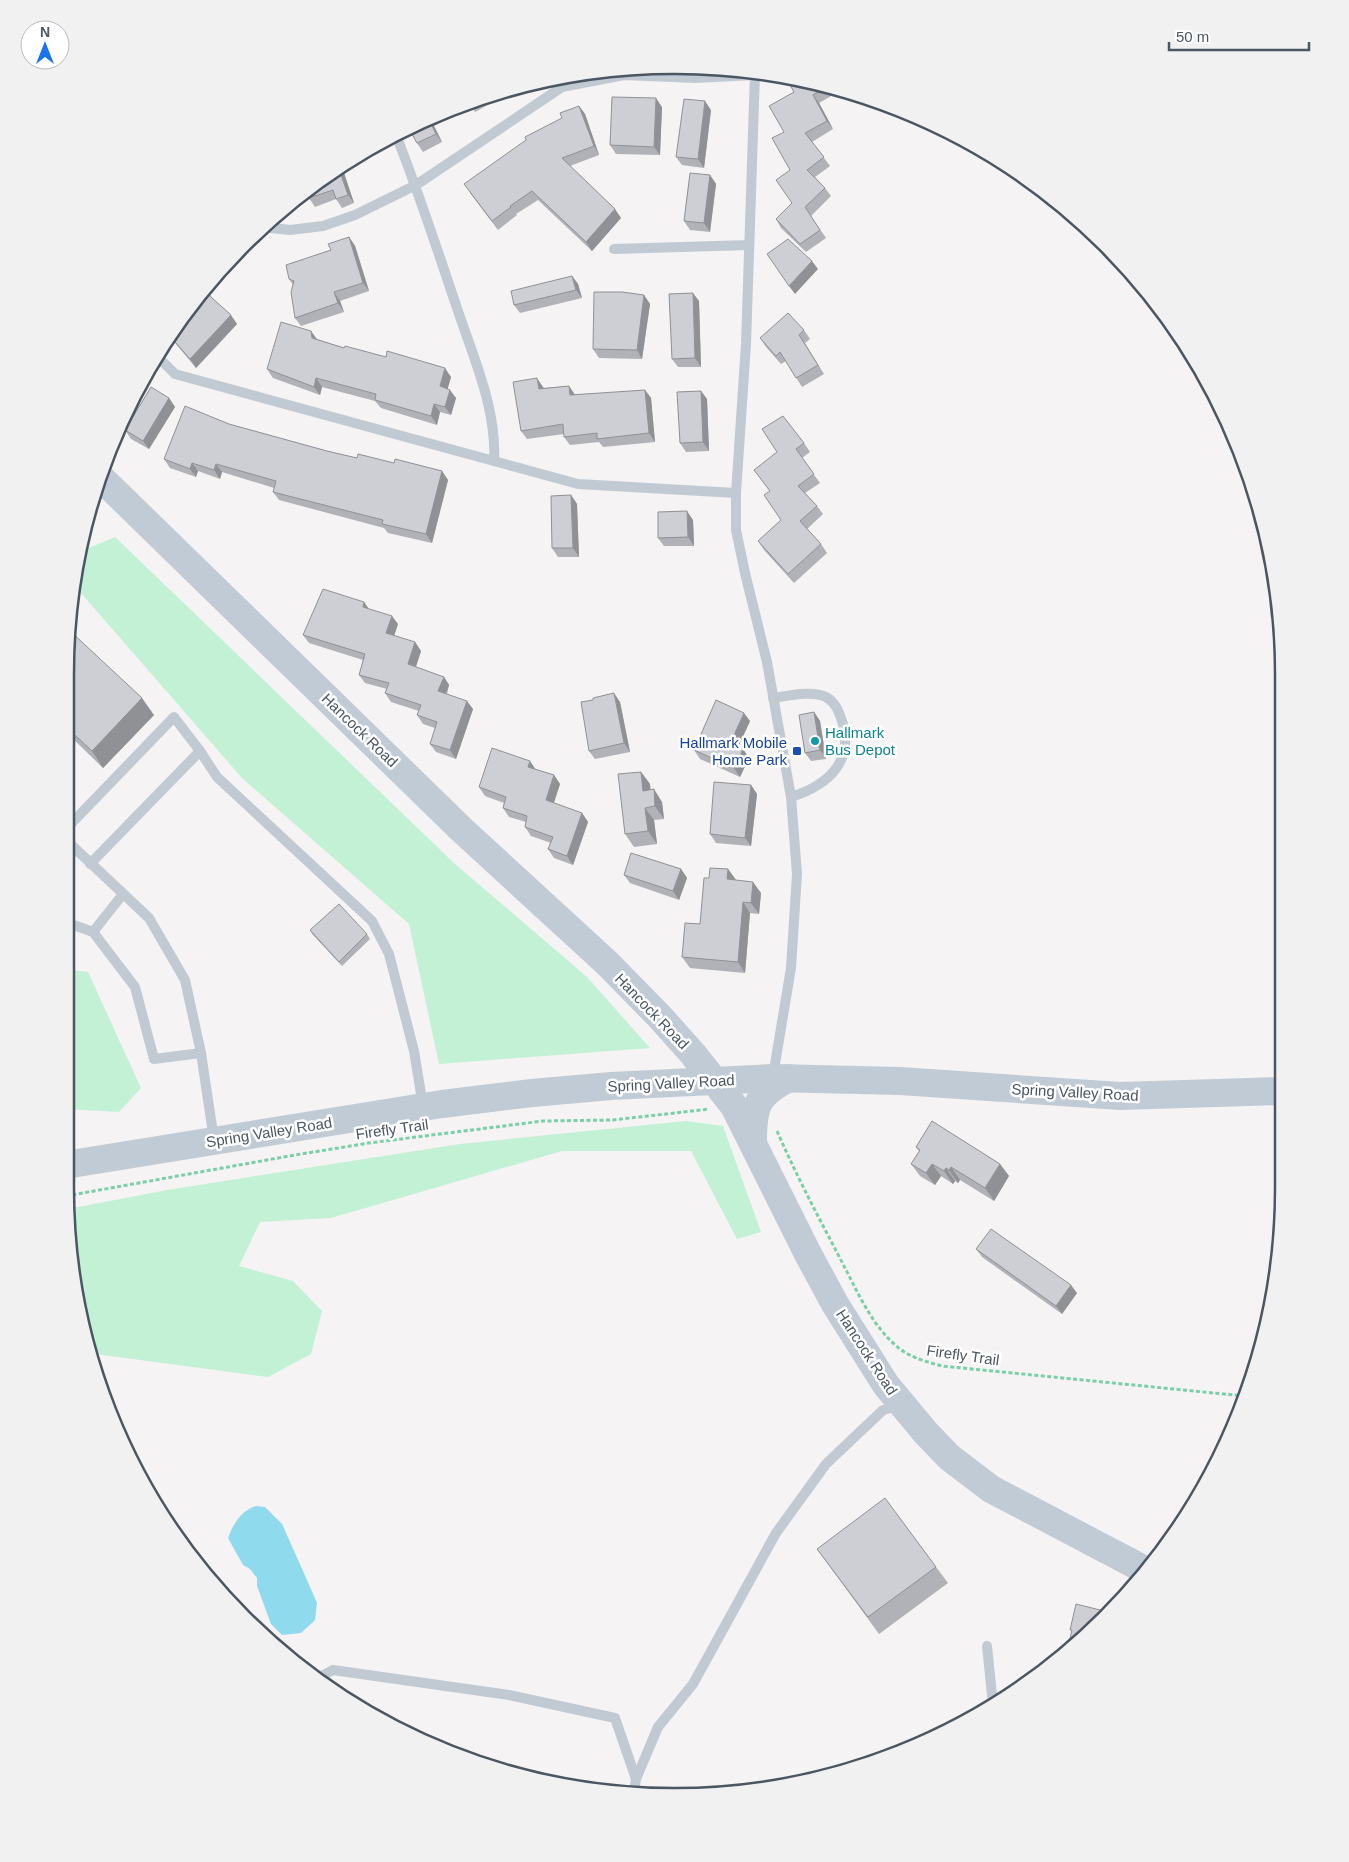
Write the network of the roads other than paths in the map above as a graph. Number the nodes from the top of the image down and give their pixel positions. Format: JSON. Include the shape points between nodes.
{"nodes":[{"id":1,"x":632,"y":75,"type":"edge"},
{"id":2,"x":724,"y":76,"type":"edge"},
{"id":3,"x":612,"y":77,"type":"edge"},
{"id":4,"x":755,"y":79,"type":"edge"},
{"id":5,"x":399,"y":141,"type":"edge"},
{"id":6,"x":416,"y":185,"type":"junction"},
{"id":7,"x":273,"y":228,"type":"edge"},
{"id":8,"x":750,"y":245,"type":"junction"},
{"id":9,"x":614,"y":249,"type":"dead end"},
{"id":10,"x":162,"y":361,"type":"edge"},
{"id":11,"x":494,"y":461,"type":"junction"},
{"id":12,"x":106,"y":482,"type":"edge"},
{"id":13,"x":736,"y":494,"type":"junction"},
{"id":14,"x":773,"y":698,"type":"junction"},
{"id":15,"x":200,"y":751,"type":"junction"},
{"id":16,"x":791,"y":797,"type":"junction"},
{"id":17,"x":74,"y":821,"type":"edge"},
{"id":18,"x":74,"y":848,"type":"edge"},
{"id":19,"x":90,"y":864,"type":"junction"},
{"id":20,"x":123,"y":894,"type":"junction"},
{"id":21,"x":74,"y":925,"type":"edge"},
{"id":22,"x":93,"y":932,"type":"junction"},
{"id":23,"x":201,"y":1053,"type":"junction"},
{"id":24,"x":781,"y":1078,"type":"junction"},
{"id":25,"x":714,"y":1080,"type":"junction"},
{"id":26,"x":1275,"y":1091,"type":"edge"},
{"id":27,"x":423,"y":1108,"type":"junction"},
{"id":28,"x":765,"y":1135,"type":"junction"},
{"id":29,"x":214,"y":1141,"type":"junction"},
{"id":30,"x":74,"y":1164,"type":"edge"},
{"id":31,"x":902,"y":1405,"type":"junction"},
{"id":32,"x":1140,"y":1567,"type":"edge"},
{"id":33,"x":987,"y":1646,"type":"dead end"},
{"id":34,"x":324,"y":1675,"type":"edge"},
{"id":35,"x":992,"y":1697,"type":"edge"},
{"id":36,"x":636,"y":1779,"type":"junction"},
{"id":37,"x":635,"y":1787,"type":"edge"}],
"edges":[{"from":1,"to":2,"type":"lane"},
{"from":3,"to":6,"type":"lane","via":[[562,87]]},
{"from":4,"to":8,"type":"lane"},
{"from":5,"to":6,"type":"lane"},
{"from":6,"to":7,"type":"lane","via":[[355,215],[323,226],[290,230]]},
{"from":6,"to":11,"type":"lane","via":[[479,372],[492,423]]},
{"from":8,"to":9,"type":"lane"},
{"from":8,"to":13,"type":"lane"},
{"from":10,"to":11,"type":"lane","via":[[175,374]]},
{"from":11,"to":13,"type":"lane","via":[[578,484]]},
{"from":12,"to":25,"type":"street","name":"Hancock Road","via":[[461,829],[607,964],[659,1016]]},
{"from":13,"to":14,"type":"lane","via":[[736,530]]},
{"from":14,"to":16,"type":"lane"},
{"from":14,"to":16,"type":"lane","via":[[808,694],[826,696],[837,707],[846,741],[843,757],[822,784]]},
{"from":15,"to":17,"type":"lane","via":[[174,718]]},
{"from":15,"to":19,"type":"lane"},
{"from":15,"to":27,"type":"lane","via":[[217,777],[372,921],[388,954],[414,1051]]},
{"from":16,"to":24,"type":"lane","via":[[798,874]]},
{"from":18,"to":19,"type":"lane"},
{"from":19,"to":20,"type":"lane"},
{"from":20,"to":22,"type":"lane"},
{"from":20,"to":23,"type":"lane","via":[[149,918],[185,980]]},
{"from":21,"to":22,"type":"lane"},
{"from":22,"to":23,"type":"lane","via":[[135,987],[154,1059]]},
{"from":23,"to":29,"type":"lane"},
{"from":24,"to":25,"type":"street","name":"Spring Valley Road"},
{"from":24,"to":26,"type":"street","name":"Spring Valley Road","via":[[900,1081],[1120,1096]]},
{"from":24,"to":28,"type":"street","via":[[756,1107],[753,1119]]},
{"from":25,"to":27,"type":"street","name":"Spring Valley Road","via":[[532,1093]]},
{"from":25,"to":28,"type":"street","name":"Hancock Road","via":[[734,1106]]},
{"from":27,"to":29,"type":"street","name":"Spring Valley Road"},
{"from":28,"to":31,"type":"street","name":"Hancock Road","via":[[808,1254],[835,1304]]},
{"from":29,"to":30,"type":"street","name":"Spring Valley Road"},
{"from":31,"to":32,"type":"street","name":"Hancock Road","via":[[949,1457],[991,1489]]},
{"from":31,"to":36,"type":"lane","via":[[883,1410],[826,1464],[776,1533],[693,1684],[658,1727]]},
{"from":33,"to":35,"type":"lane"},
{"from":34,"to":36,"type":"lane","via":[[333,1670],[509,1695],[615,1718]]},
{"from":36,"to":37,"type":"lane"}]}
